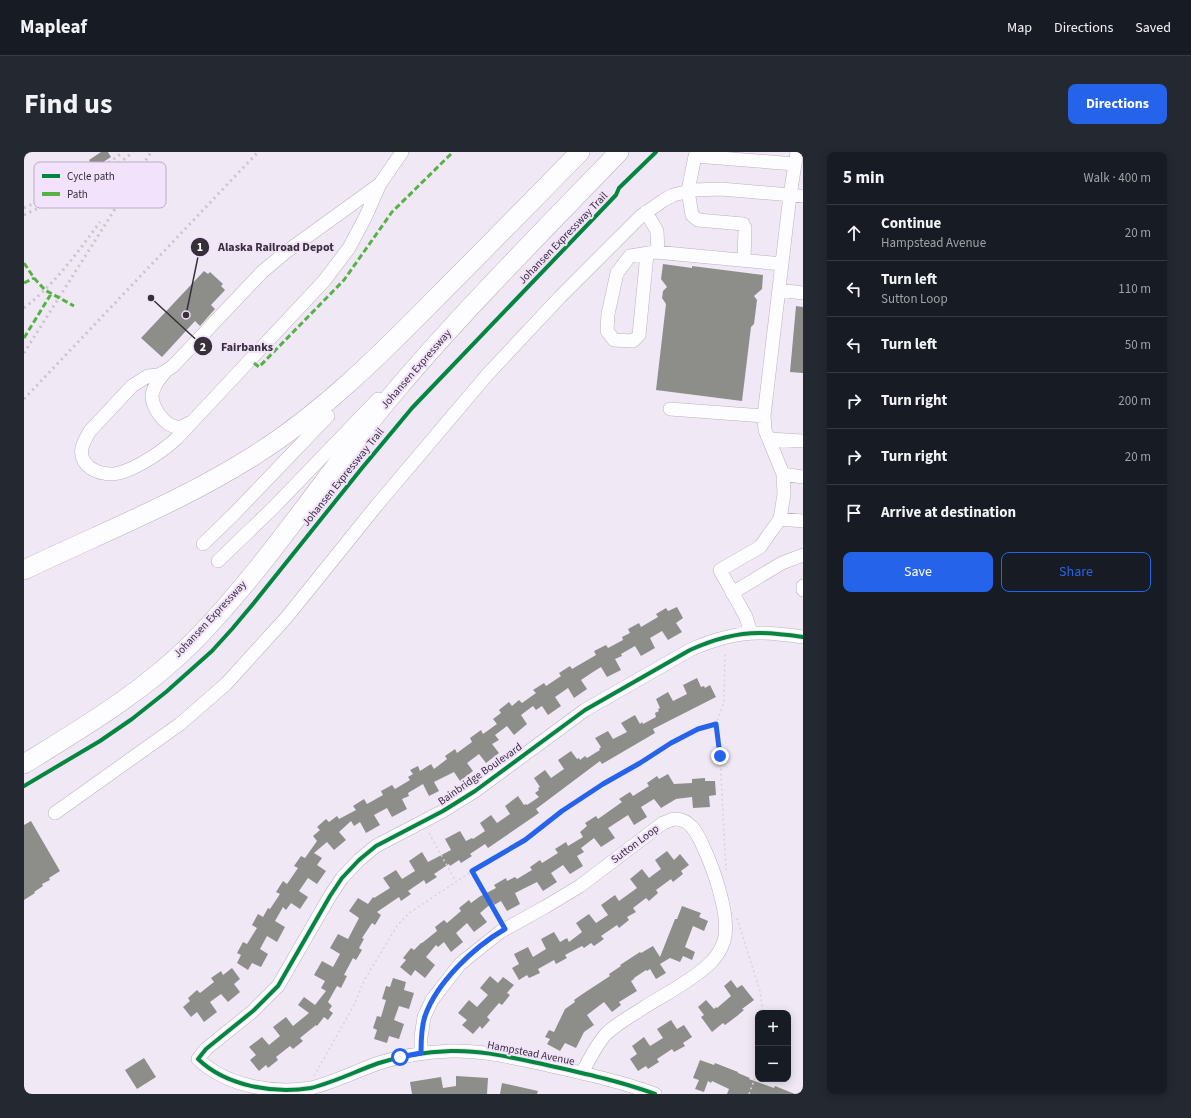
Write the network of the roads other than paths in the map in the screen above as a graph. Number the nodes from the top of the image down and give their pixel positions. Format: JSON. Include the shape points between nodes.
{"nodes":[{"id":1,"x":402,"y":152,"type":"edge"},
{"id":2,"x":580,"y":152,"type":"edge"},
{"id":3,"x":619,"y":152,"type":"edge"},
{"id":4,"x":697,"y":154,"type":"edge"},
{"id":5,"x":797,"y":165,"type":"edge"},
{"id":6,"x":380,"y":184,"type":"junction"},
{"id":7,"x":688,"y":191,"type":"junction"},
{"id":8,"x":797,"y":196,"type":"edge"},
{"id":9,"x":646,"y":212,"type":"junction"},
{"id":10,"x":653,"y":253,"type":"junction"},
{"id":11,"x":744,"y":260,"type":"junction"},
{"id":12,"x":782,"y":264,"type":"junction"},
{"id":13,"x":779,"y":290,"type":"junction"},
{"id":14,"x":803,"y":293,"type":"edge"},
{"id":15,"x":477,"y":300,"type":"junction"},
{"id":16,"x":166,"y":371,"type":"junction"},
{"id":17,"x":670,"y":409,"type":"dead end"},
{"id":18,"x":328,"y":416,"type":"dead end"},
{"id":19,"x":764,"y":416,"type":"junction"},
{"id":20,"x":194,"y":420,"type":"junction"},
{"id":21,"x":769,"y":439,"type":"junction"},
{"id":22,"x":803,"y":441,"type":"edge"},
{"id":23,"x":268,"y":446,"type":"junction"},
{"id":24,"x":282,"y":464,"type":"junction"},
{"id":25,"x":783,"y":474,"type":"junction"},
{"id":26,"x":803,"y":477,"type":"edge"},
{"id":27,"x":780,"y":519,"type":"junction"},
{"id":28,"x":803,"y":521,"type":"edge"},
{"id":29,"x":203,"y":544,"type":"dead end"},
{"id":30,"x":803,"y":555,"type":"edge"},
{"id":31,"x":218,"y":561,"type":"dead end"},
{"id":32,"x":24,"y":570,"type":"edge"},
{"id":33,"x":803,"y":586,"type":"edge"},
{"id":34,"x":803,"y":590,"type":"edge"},
{"id":35,"x":732,"y":593,"type":"junction"},
{"id":36,"x":751,"y":633,"type":"junction"},
{"id":37,"x":803,"y":637,"type":"edge"},
{"id":38,"x":24,"y":764,"type":"edge"},
{"id":39,"x":55,"y":814,"type":"dead end"},
{"id":40,"x":421,"y":1053,"type":"junction"},
{"id":41,"x":198,"y":1059,"type":"joint"},
{"id":42,"x":582,"y":1073,"type":"junction"},
{"id":43,"x":655,"y":1094,"type":"edge"}],
"edges":[{"from":1,"to":6,"type":"street"},
{"from":2,"to":23,"type":"highway","via":[[363,370],[323,406]]},
{"from":3,"to":15,"type":"highway","name":"Johansen Expressway"},
{"from":4,"to":5,"type":"street"},
{"from":4,"to":7,"type":"street"},
{"from":5,"to":8,"type":"street"},
{"from":6,"to":16,"type":"street","via":[[262,272]]},
{"from":6,"to":20,"type":"street","via":[[358,234],[338,264]]},
{"from":7,"to":8,"type":"street","via":[[721,189]]},
{"from":7,"to":9,"type":"street","via":[[664,200]]},
{"from":7,"to":11,"type":"street","via":[[692,215],[698,220],[743,224]]},
{"from":8,"to":12,"type":"street"},
{"from":9,"to":10,"type":"street","via":[[657,231]]},
{"from":9,"to":39,"type":"street","via":[[560,297],[487,375],[286,618],[226,684],[180,724]]},
{"from":10,"to":10,"type":"street","via":[[630,256],[617,273],[607,331],[614,340],[633,340],[640,335]]},
{"from":10,"to":11,"type":"street"},
{"from":11,"to":12,"type":"street"},
{"from":12,"to":13,"type":"street"},
{"from":13,"to":14,"type":"street"},
{"from":13,"to":19,"type":"street"},
{"from":15,"to":31,"type":"street"},
{"from":15,"to":38,"type":"highway","name":"Johansen Expressway","via":[[396,390],[244,584],[193,641],[163,669],[92,723]]},
{"from":16,"to":20,"type":"street","via":[[153,390],[152,397],[156,409],[174,427],[185,426]]},
{"from":16,"to":20,"type":"street","via":[[148,376],[132,386],[90,431],[82,448],[84,462],[99,473],[118,473],[169,446]]},
{"from":17,"to":19,"type":"street"},
{"from":18,"to":24,"type":"street"},
{"from":19,"to":21,"type":"street"},
{"from":21,"to":22,"type":"street"},
{"from":21,"to":25,"type":"street"},
{"from":23,"to":24,"type":"street"},
{"from":23,"to":32,"type":"highway","via":[[186,494]]},
{"from":24,"to":29,"type":"street"},
{"from":25,"to":26,"type":"street"},
{"from":25,"to":27,"type":"street","via":[[784,494]]},
{"from":27,"to":28,"type":"street"},
{"from":27,"to":35,"type":"street","via":[[760,547],[720,570]]},
{"from":30,"to":35,"type":"street","via":[[782,563]]},
{"from":33,"to":34,"type":"street"},
{"from":35,"to":36,"type":"street","via":[[746,617]]},
{"from":36,"to":37,"type":"street","name":"Bainbridge Boulevard"},
{"from":36,"to":41,"type":"street","name":"Bainbridge Boulevard","via":[[731,635],[708,642],[628,684],[585,710],[475,791],[376,846],[342,878],[278,986]]},
{"from":40,"to":41,"type":"street","name":"Hampstead Avenue","via":[[378,1063],[311,1088],[282,1091],[254,1088],[231,1080],[214,1072]]},
{"from":40,"to":42,"type":"street","name":"Hampstead Avenue","via":[[484,1053]]},
{"from":40,"to":42,"type":"street","name":"Sutton Loop","via":[[424,1017],[432,1000],[460,964],[476,950],[505,929],[580,886],[663,822],[676,819],[687,823],[696,830],[711,863],[726,925],[724,941],[708,966],[606,1034]]},
{"from":42,"to":43,"type":"street","name":"Hampstead Avenue","via":[[632,1085]]}]}
